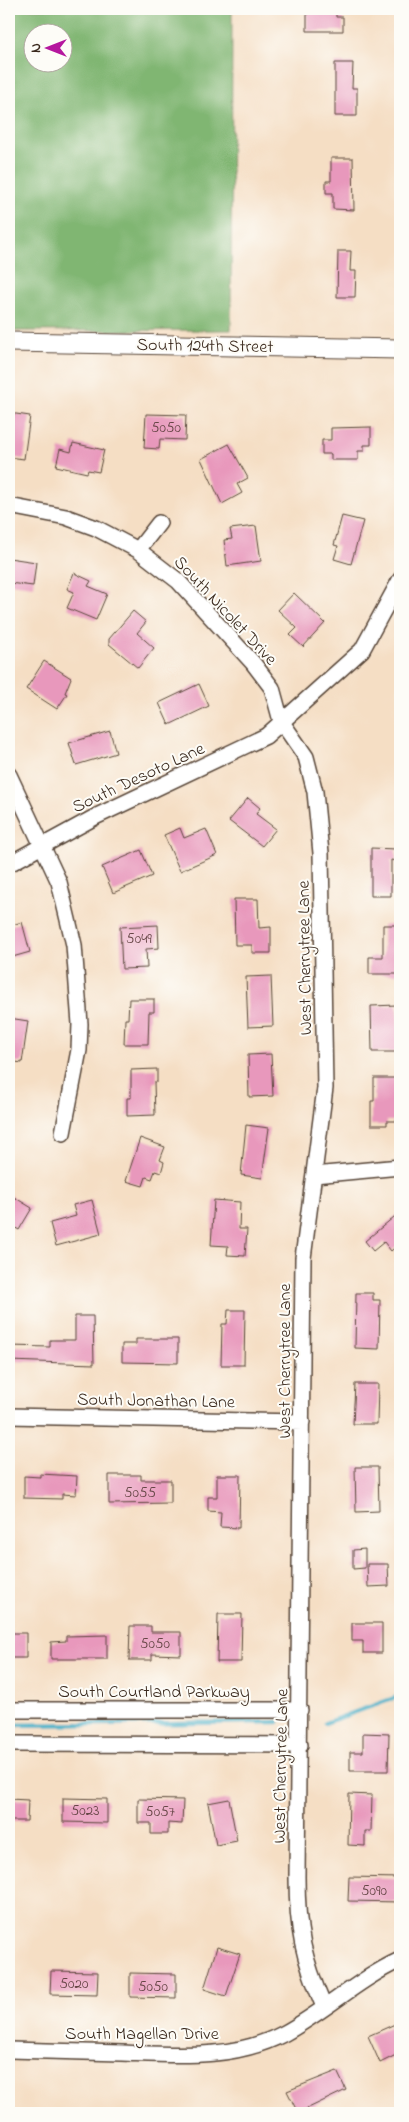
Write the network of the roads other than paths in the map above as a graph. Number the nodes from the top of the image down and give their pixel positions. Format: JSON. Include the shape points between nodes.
{"nodes":[{"id":1,"x":9,"y":342,"type":"edge"},
{"id":2,"x":400,"y":349,"type":"edge"},
{"id":3,"x":9,"y":506,"type":"edge"},
{"id":4,"x":159,"y":523,"type":"dead end"},
{"id":5,"x":138,"y":550,"type":"junction"},
{"id":6,"x":400,"y":580,"type":"edge"},
{"id":7,"x":282,"y":721,"type":"junction"},
{"id":8,"x":9,"y":775,"type":"edge"},
{"id":9,"x":42,"y":845,"type":"junction"},
{"id":10,"x":9,"y":864,"type":"edge"},
{"id":11,"x":63,"y":1133,"type":"dead end"},
{"id":12,"x":400,"y":1167,"type":"edge"},
{"id":13,"x":314,"y":1175,"type":"junction"},
{"id":14,"x":9,"y":1416,"type":"edge"},
{"id":15,"x":302,"y":1422,"type":"junction"},
{"id":16,"x":9,"y":1710,"type":"edge"},
{"id":17,"x":300,"y":1710,"type":"junction"},
{"id":18,"x":9,"y":1744,"type":"edge"},
{"id":19,"x":300,"y":1745,"type":"junction"},
{"id":20,"x":400,"y":1960,"type":"edge"},
{"id":21,"x":324,"y":2007,"type":"junction"},
{"id":22,"x":9,"y":2050,"type":"edge"}],
"edges":[{"from":1,"to":2,"type":"street","name":"South 124th Street"},
{"from":3,"to":5,"type":"street","name":"South Nicolet Drive","via":[[66,517]]},
{"from":4,"to":5,"type":"street"},
{"from":5,"to":7,"type":"street","name":"South Nicolet Drive","via":[[178,581],[253,663],[272,688]]},
{"from":6,"to":7,"type":"street","name":"South Desoto Lane","via":[[362,650]]},
{"from":7,"to":9,"type":"street","name":"South Desoto Lane","via":[[266,736]]},
{"from":7,"to":13,"type":"street","name":"West Cherrytree Lane","via":[[306,757],[315,792],[321,853],[325,1088]]},
{"from":8,"to":9,"type":"street"},
{"from":9,"to":10,"type":"street","name":"South Desoto Lane"},
{"from":9,"to":11,"type":"street","via":[[59,882],[70,924],[79,992],[79,1050]]},
{"from":12,"to":13,"type":"street"},
{"from":13,"to":15,"type":"street","name":"West Cherrytree Lane","via":[[303,1258]]},
{"from":14,"to":15,"type":"street","name":"South Jonathan Lane"},
{"from":15,"to":17,"type":"street","name":"West Cherrytree Lane"},
{"from":16,"to":17,"type":"street","name":"South Courtland Parkway"},
{"from":17,"to":19,"type":"street","name":"West Cherrytree Lane"},
{"from":18,"to":19,"type":"street"},
{"from":19,"to":21,"type":"street","name":"West Cherrytree Lane","via":[[296,1877],[299,1932],[305,1959]]},
{"from":20,"to":21,"type":"street","name":"South Magellan Drive"},
{"from":21,"to":22,"type":"street","name":"South Magellan Drive","via":[[286,2033],[255,2046],[223,2054],[190,2056]]}]}
